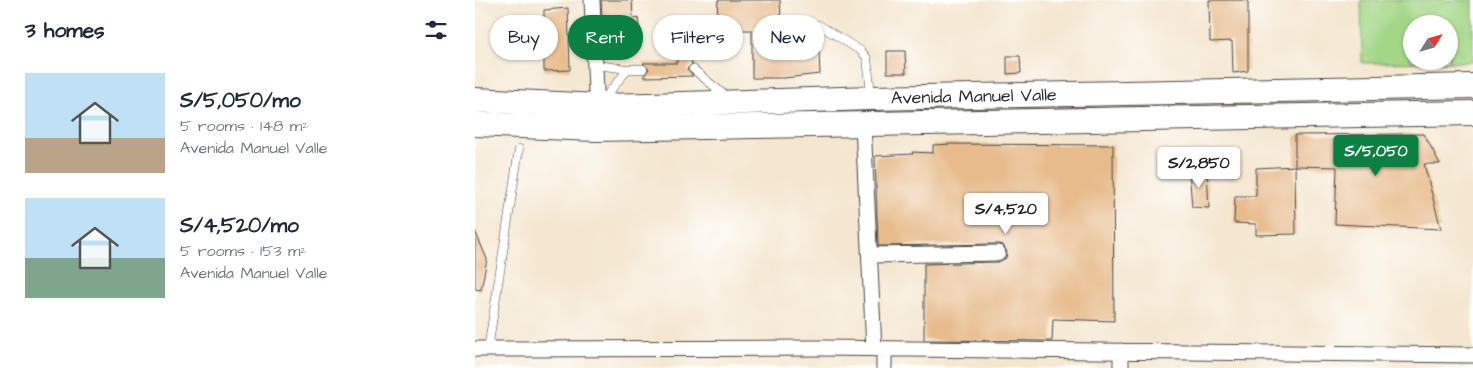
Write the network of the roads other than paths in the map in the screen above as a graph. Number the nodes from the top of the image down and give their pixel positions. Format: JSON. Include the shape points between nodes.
{"nodes":[{"id":1,"x":592,"y":0,"type":"edge"},
{"id":2,"x":824,"y":28,"type":"edge"},
{"id":3,"x":596,"y":65,"type":"junction"},
{"id":4,"x":643,"y":69,"type":"dead end"},
{"id":5,"x":693,"y":69,"type":"dead end"},
{"id":6,"x":628,"y":70,"type":"junction"},
{"id":7,"x":1473,"y":86,"type":"edge"},
{"id":8,"x":872,"y":98,"type":"junction"},
{"id":9,"x":475,"y":100,"type":"edge"},
{"id":10,"x":732,"y":102,"type":"junction"},
{"id":11,"x":598,"y":106,"type":"junction"},
{"id":12,"x":1473,"y":113,"type":"edge"},
{"id":13,"x":475,"y":124,"type":"edge"},
{"id":14,"x":863,"y":124,"type":"junction"},
{"id":15,"x":596,"y":130,"type":"junction"},
{"id":16,"x":519,"y":149,"type":"dead end"},
{"id":17,"x":999,"y":253,"type":"dead end"},
{"id":18,"x":870,"y":255,"type":"junction"},
{"id":19,"x":481,"y":349,"type":"edge"},
{"id":20,"x":879,"y":349,"type":"junction"},
{"id":21,"x":1121,"y":351,"type":"junction"},
{"id":22,"x":1473,"y":355,"type":"edge"},
{"id":23,"x":884,"y":368,"type":"edge"},
{"id":24,"x":1121,"y":368,"type":"edge"}],
"edges":[{"from":1,"to":3,"type":"street"},
{"from":2,"to":8,"type":"lane","via":[[867,58]]},
{"from":3,"to":6,"type":"lane"},
{"from":3,"to":11,"type":"street"},
{"from":4,"to":6,"type":"lane"},
{"from":5,"to":10,"type":"lane"},
{"from":6,"to":11,"type":"lane"},
{"from":7,"to":8,"type":"main road","name":"Avenida Manuel Valle"},
{"from":8,"to":10,"type":"main road","name":"Avenida Manuel Valle"},
{"from":9,"to":11,"type":"main road","name":"Avenida Manuel Valle"},
{"from":10,"to":11,"type":"main road","name":"Avenida Manuel Valle"},
{"from":11,"to":15,"type":"street"},
{"from":12,"to":14,"type":"main road","name":"Avenida Manuel Valle"},
{"from":13,"to":15,"type":"main road","name":"Avenida Manuel Valle"},
{"from":14,"to":15,"type":"main road","name":"Avenida Manuel Valle"},
{"from":14,"to":18,"type":"street"},
{"from":16,"to":19,"type":"lane"},
{"from":17,"to":18,"type":"street"},
{"from":18,"to":20,"type":"street"},
{"from":19,"to":20,"type":"street"},
{"from":20,"to":21,"type":"street"},
{"from":20,"to":23,"type":"street"},
{"from":21,"to":22,"type":"street"},
{"from":21,"to":24,"type":"street"}]}
